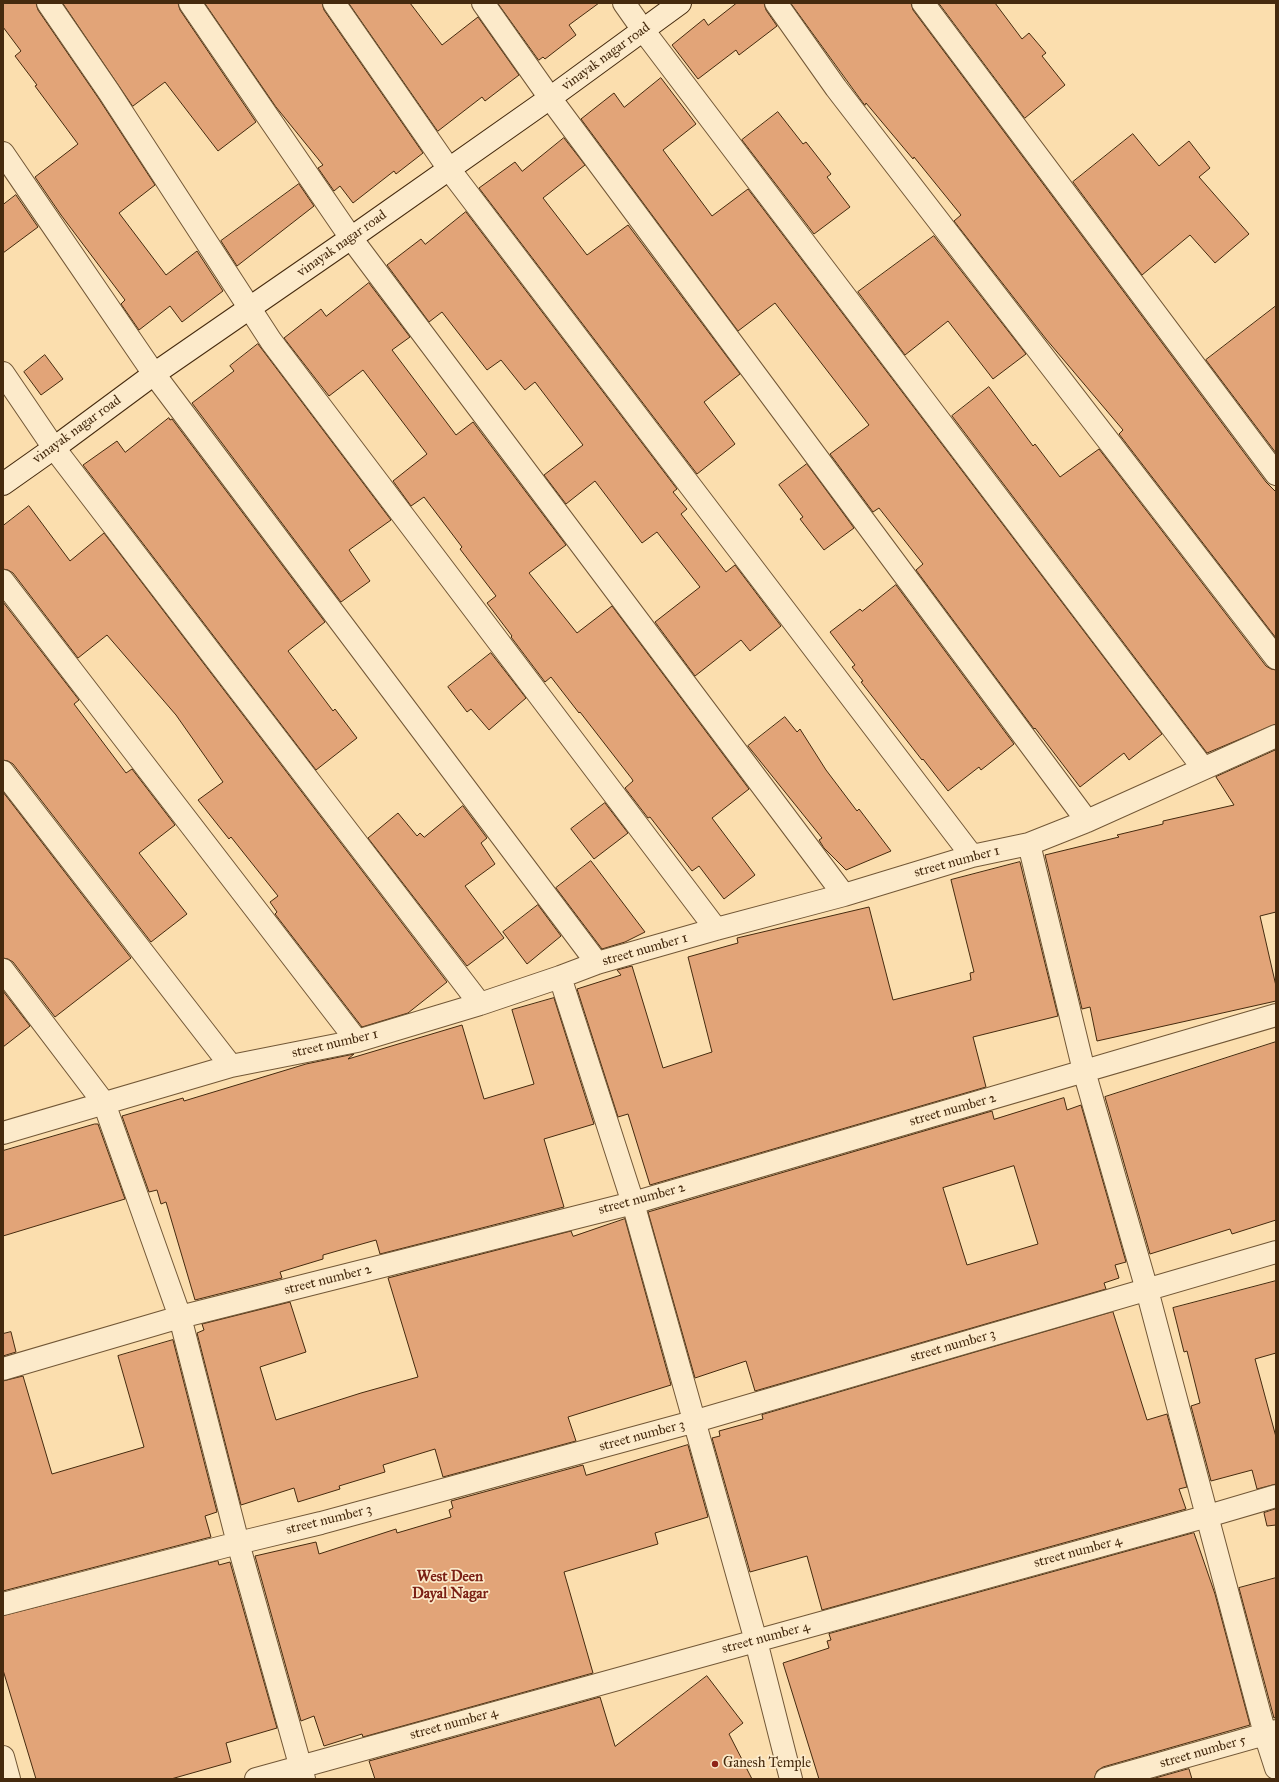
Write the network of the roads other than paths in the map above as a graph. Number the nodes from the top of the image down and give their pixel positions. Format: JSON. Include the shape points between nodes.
{"nodes":[{"id":1,"x":48,"y":3,"type":"edge"},
{"id":2,"x":190,"y":3,"type":"edge"},
{"id":3,"x":334,"y":3,"type":"edge"},
{"id":4,"x":483,"y":3,"type":"edge"},
{"id":5,"x":624,"y":3,"type":"edge"},
{"id":6,"x":680,"y":3,"type":"edge"},
{"id":7,"x":776,"y":3,"type":"edge"},
{"id":8,"x":923,"y":3,"type":"edge"},
{"id":9,"x":643,"y":30,"type":"junction"},
{"id":10,"x":550,"y":98,"type":"junction"},
{"id":11,"x":3,"y":153,"type":"edge"},
{"id":12,"x":449,"y":169,"type":"junction"},
{"id":13,"x":351,"y":238,"type":"junction"},
{"id":14,"x":250,"y":307,"type":"junction"},
{"id":15,"x":3,"y":373,"type":"edge"},
{"id":16,"x":154,"y":374,"type":"junction"},
{"id":17,"x":54,"y":448,"type":"junction"},
{"id":18,"x":1276,"y":474,"type":"edge"},
{"id":19,"x":3,"y":484,"type":"edge"},
{"id":20,"x":3,"y":581,"type":"edge"},
{"id":21,"x":1276,"y":658,"type":"edge"},
{"id":22,"x":1276,"y":736,"type":"edge"},
{"id":23,"x":1203,"y":768,"type":"junction"},
{"id":24,"x":3,"y":772,"type":"edge"},
{"id":25,"x":1087,"y":821,"type":"junction"},
{"id":26,"x":1029,"y":844,"type":"junction"},
{"id":27,"x":972,"y":856,"type":"junction"},
{"id":28,"x":844,"y":895,"type":"junction"},
{"id":29,"x":716,"y":929,"type":"junction"},
{"id":30,"x":597,"y":963,"type":"junction"},
{"id":31,"x":3,"y":970,"type":"edge"},
{"id":32,"x":560,"y":977,"type":"junction"},
{"id":33,"x":480,"y":1004,"type":"junction"},
{"id":34,"x":1276,"y":1015,"type":"edge"},
{"id":35,"x":357,"y":1042,"type":"junction"},
{"id":36,"x":231,"y":1066,"type":"junction"},
{"id":37,"x":1084,"y":1071,"type":"junction"},
{"id":38,"x":104,"y":1104,"type":"junction"},
{"id":39,"x":3,"y":1133,"type":"edge"},
{"id":40,"x":633,"y":1203,"type":"junction"},
{"id":41,"x":1276,"y":1252,"type":"edge"},
{"id":42,"x":1147,"y":1290,"type":"junction"},
{"id":43,"x":180,"y":1317,"type":"junction"},
{"id":44,"x":3,"y":1369,"type":"edge"},
{"id":45,"x":696,"y":1421,"type":"junction"},
{"id":46,"x":1276,"y":1496,"type":"edge"},
{"id":47,"x":1208,"y":1516,"type":"junction"},
{"id":48,"x":238,"y":1543,"type":"junction"},
{"id":49,"x":3,"y":1604,"type":"edge"},
{"id":50,"x":756,"y":1641,"type":"junction"},
{"id":51,"x":1271,"y":1733,"type":"edge"},
{"id":52,"x":3,"y":1756,"type":"edge"},
{"id":53,"x":1276,"y":1768,"type":"edge"},
{"id":54,"x":302,"y":1773,"type":"edge"},
{"id":55,"x":9,"y":1779,"type":"edge"},
{"id":56,"x":256,"y":1779,"type":"edge"},
{"id":57,"x":791,"y":1779,"type":"edge"},
{"id":58,"x":1106,"y":1779,"type":"edge"}],
"edges":[{"from":1,"to":14,"type":"street"},
{"from":2,"to":13,"type":"street"},
{"from":3,"to":12,"type":"street"},
{"from":4,"to":10,"type":"street"},
{"from":5,"to":9,"type":"street"},
{"from":6,"to":9,"type":"street","name":"vinayak nagar road"},
{"from":7,"to":21,"type":"street","via":[[841,94]]},
{"from":8,"to":18,"type":"street"},
{"from":9,"to":10,"type":"street","name":"vinayak nagar road"},
{"from":9,"to":23,"type":"street"},
{"from":10,"to":12,"type":"street","name":"vinayak nagar road"},
{"from":10,"to":25,"type":"street"},
{"from":11,"to":16,"type":"street"},
{"from":12,"to":13,"type":"street","name":"vinayak nagar road"},
{"from":12,"to":27,"type":"street"},
{"from":13,"to":14,"type":"street","name":"vinayak nagar road"},
{"from":13,"to":28,"type":"street"},
{"from":14,"to":16,"type":"street","name":"vinayak nagar road"},
{"from":14,"to":29,"type":"street","via":[[271,341]]},
{"from":15,"to":17,"type":"street"},
{"from":16,"to":17,"type":"street","name":"vinayak nagar road"},
{"from":16,"to":30,"type":"street"},
{"from":17,"to":19,"type":"street","name":"vinayak nagar road"},
{"from":17,"to":33,"type":"street"},
{"from":20,"to":35,"type":"street"},
{"from":22,"to":23,"type":"street","name":"street number 1"},
{"from":23,"to":25,"type":"street","name":"street number 1"},
{"from":24,"to":36,"type":"street"},
{"from":25,"to":26,"type":"street","name":"street number 1"},
{"from":26,"to":27,"type":"street","name":"street number 1"},
{"from":26,"to":37,"type":"street"},
{"from":27,"to":28,"type":"street","name":"street number 1"},
{"from":28,"to":29,"type":"street","name":"street number 1"},
{"from":29,"to":30,"type":"street","name":"street number 1"},
{"from":30,"to":32,"type":"street","name":"street number 1"},
{"from":31,"to":38,"type":"street"},
{"from":32,"to":33,"type":"street","name":"street number 1"},
{"from":32,"to":40,"type":"street"},
{"from":33,"to":35,"type":"street","name":"street number 1"},
{"from":34,"to":37,"type":"street","name":"street number 2"},
{"from":35,"to":36,"type":"street","name":"street number 1"},
{"from":36,"to":38,"type":"street","name":"street number 1"},
{"from":37,"to":40,"type":"street","name":"street number 2"},
{"from":37,"to":42,"type":"street"},
{"from":38,"to":39,"type":"street","name":"street number 1"},
{"from":38,"to":43,"type":"street"},
{"from":40,"to":43,"type":"street","name":"street number 2"},
{"from":40,"to":45,"type":"street"},
{"from":41,"to":42,"type":"street","name":"street number 3"},
{"from":42,"to":45,"type":"street","name":"street number 3"},
{"from":42,"to":47,"type":"street"},
{"from":43,"to":44,"type":"street","name":"street number 2"},
{"from":43,"to":48,"type":"street"},
{"from":45,"to":48,"type":"street","name":"street number 3","via":[[321,1523]]},
{"from":45,"to":50,"type":"street"},
{"from":46,"to":47,"type":"street","name":"street number 4"},
{"from":47,"to":50,"type":"street","name":"street number 4"},
{"from":47,"to":51,"type":"street"},
{"from":48,"to":49,"type":"street","name":"street number 3"},
{"from":48,"to":54,"type":"street"},
{"from":50,"to":54,"type":"street","name":"street number 4"},
{"from":50,"to":57,"type":"street"},
{"from":51,"to":53,"type":"street"},
{"from":51,"to":58,"type":"street","name":"street number 5"},
{"from":52,"to":55,"type":"street"},
{"from":54,"to":56,"type":"street","name":"street number 4"}]}
